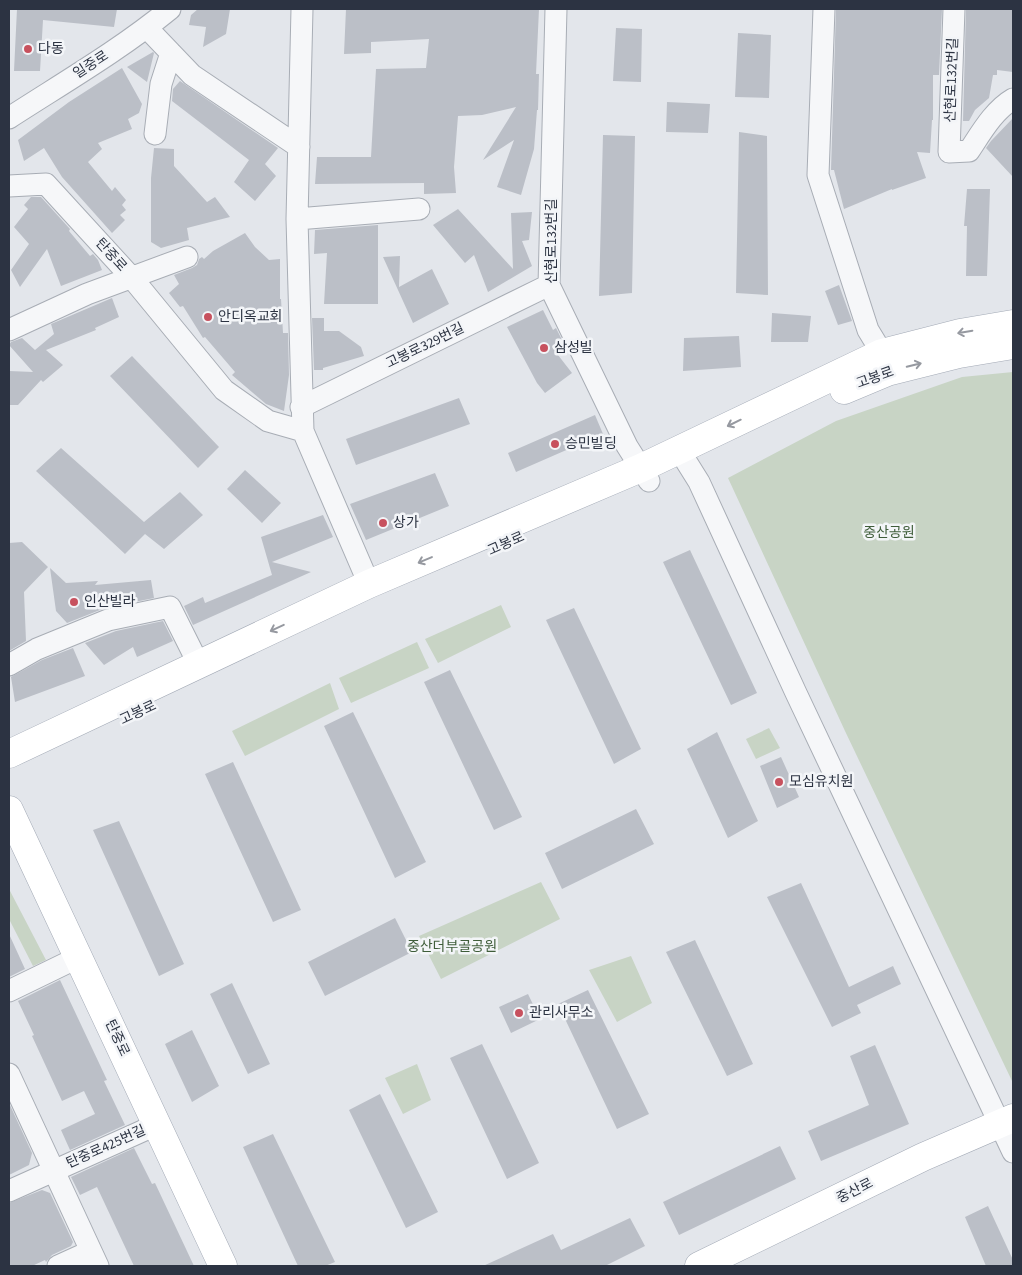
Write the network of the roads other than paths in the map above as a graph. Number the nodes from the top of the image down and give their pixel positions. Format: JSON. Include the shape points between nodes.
{"nodes":[{"id":1,"x":170,"y":9,"type":"edge"},
{"id":2,"x":302,"y":9,"type":"edge"},
{"id":3,"x":556,"y":9,"type":"edge"},
{"id":4,"x":824,"y":9,"type":"edge"},
{"id":5,"x":954,"y":9,"type":"edge"},
{"id":6,"x":147,"y":28,"type":"junction"},
{"id":7,"x":172,"y":53,"type":"junction"},
{"id":8,"x":1013,"y":99,"type":"edge"},
{"id":9,"x":9,"y":118,"type":"edge"},
{"id":10,"x":155,"y":134,"type":"dead end"},
{"id":11,"x":299,"y":148,"type":"junction"},
{"id":12,"x":9,"y":186,"type":"edge"},
{"id":13,"x":419,"y":209,"type":"dead end"},
{"id":14,"x":297,"y":219,"type":"junction"},
{"id":15,"x":187,"y":257,"type":"dead end"},
{"id":16,"x":132,"y":278,"type":"junction"},
{"id":17,"x":549,"y":285,"type":"junction"},
{"id":18,"x":1013,"y":324,"type":"edge"},
{"id":19,"x":9,"y":330,"type":"edge"},
{"id":20,"x":1013,"y":345,"type":"edge"},
{"id":21,"x":882,"y":353,"type":"junction"},
{"id":22,"x":301,"y":407,"type":"junction"},
{"id":23,"x":303,"y":431,"type":"junction"},
{"id":24,"x":683,"y":457,"type":"junction"},
{"id":25,"x":645,"y":475,"type":"junction"},
{"id":26,"x":369,"y":584,"type":"junction"},
{"id":27,"x":9,"y":665,"type":"edge"},
{"id":28,"x":199,"y":665,"type":"junction"},
{"id":29,"x":9,"y":754,"type":"edge"},
{"id":30,"x":9,"y":772,"type":"edge"},
{"id":31,"x":9,"y":810,"type":"edge"},
{"id":32,"x":79,"y":957,"type":"junction"},
{"id":33,"x":9,"y":991,"type":"edge"},
{"id":34,"x":11,"y":1084,"type":"edge"},
{"id":35,"x":1007,"y":1121,"type":"edge"},
{"id":36,"x":158,"y":1124,"type":"junction"},
{"id":37,"x":1013,"y":1152,"type":"edge"},
{"id":38,"x":54,"y":1170,"type":"junction"},
{"id":39,"x":9,"y":1192,"type":"edge"},
{"id":40,"x":94,"y":1258,"type":"edge"},
{"id":41,"x":58,"y":1266,"type":"edge"},
{"id":42,"x":224,"y":1266,"type":"edge"},
{"id":43,"x":699,"y":1266,"type":"edge"}],
"edges":[{"from":1,"to":6,"type":"street","name":"일중로"},
{"from":2,"to":11,"type":"street"},
{"from":3,"to":17,"type":"street","name":"산현로132번길"},
{"from":4,"to":21,"type":"street","name":"고봉로","via":[[818,175],[868,330]]},
{"from":5,"to":8,"type":"street","name":"산현로132번길","via":[[949,152],[969,151],[985,126]]},
{"from":6,"to":7,"type":"street"},
{"from":6,"to":9,"type":"street","name":"일중로"},
{"from":7,"to":10,"type":"street","via":[[161,84]]},
{"from":7,"to":11,"type":"street","via":[[192,74]]},
{"from":11,"to":14,"type":"street"},
{"from":12,"to":16,"type":"street","name":"탄중로","via":[[46,184]]},
{"from":13,"to":14,"type":"street"},
{"from":14,"to":22,"type":"street"},
{"from":15,"to":16,"type":"street"},
{"from":16,"to":19,"type":"street","name":"탄중로","via":[[87,294]]},
{"from":16,"to":23,"type":"street","via":[[224,390],[268,421]]},
{"from":17,"to":22,"type":"street","name":"고봉로329번길"},
{"from":17,"to":25,"type":"street","name":"산현로132번길","via":[[627,446]]},
{"from":18,"to":21,"type":"main road","name":"고봉로","one_way":true,"via":[[960,333]]},
{"from":24,"to":20,"type":"main road","name":"고봉로","one_way":true,"via":[[710,455],[821,399],[888,372],[959,354]]},
{"from":21,"to":24,"type":"main road","name":"고봉로","one_way":true},
{"from":22,"to":23,"type":"street"},
{"from":23,"to":26,"type":"street"},
{"from":24,"to":25,"type":"main road","name":"고봉로"},
{"from":24,"to":35,"type":"street","via":[[699,482],[796,693]]},
{"from":25,"to":26,"type":"main road","name":"고봉로","one_way":true},
{"from":25,"to":30,"type":"main road","name":"고봉로"},
{"from":26,"to":28,"type":"main road","name":"고봉로","one_way":true},
{"from":27,"to":28,"type":"street","via":[[37,649],[108,620],[170,607]]},
{"from":28,"to":29,"type":"main road","name":"고봉로"},
{"from":31,"to":32,"type":"main road","name":"탄중로"},
{"from":32,"to":33,"type":"street"},
{"from":32,"to":36,"type":"main road","name":"탄중로"},
{"from":34,"to":38,"type":"street","name":"탄중로425번길"},
{"from":35,"to":37,"type":"street"},
{"from":35,"to":43,"type":"main road","name":"중산로","via":[[923,1157]]},
{"from":36,"to":38,"type":"street","name":"탄중로425번길"},
{"from":36,"to":42,"type":"main road","name":"탄중로"},
{"from":38,"to":39,"type":"street","name":"탄중로425번길"},
{"from":38,"to":40,"type":"street"},
{"from":40,"to":41,"type":"street"}]}
